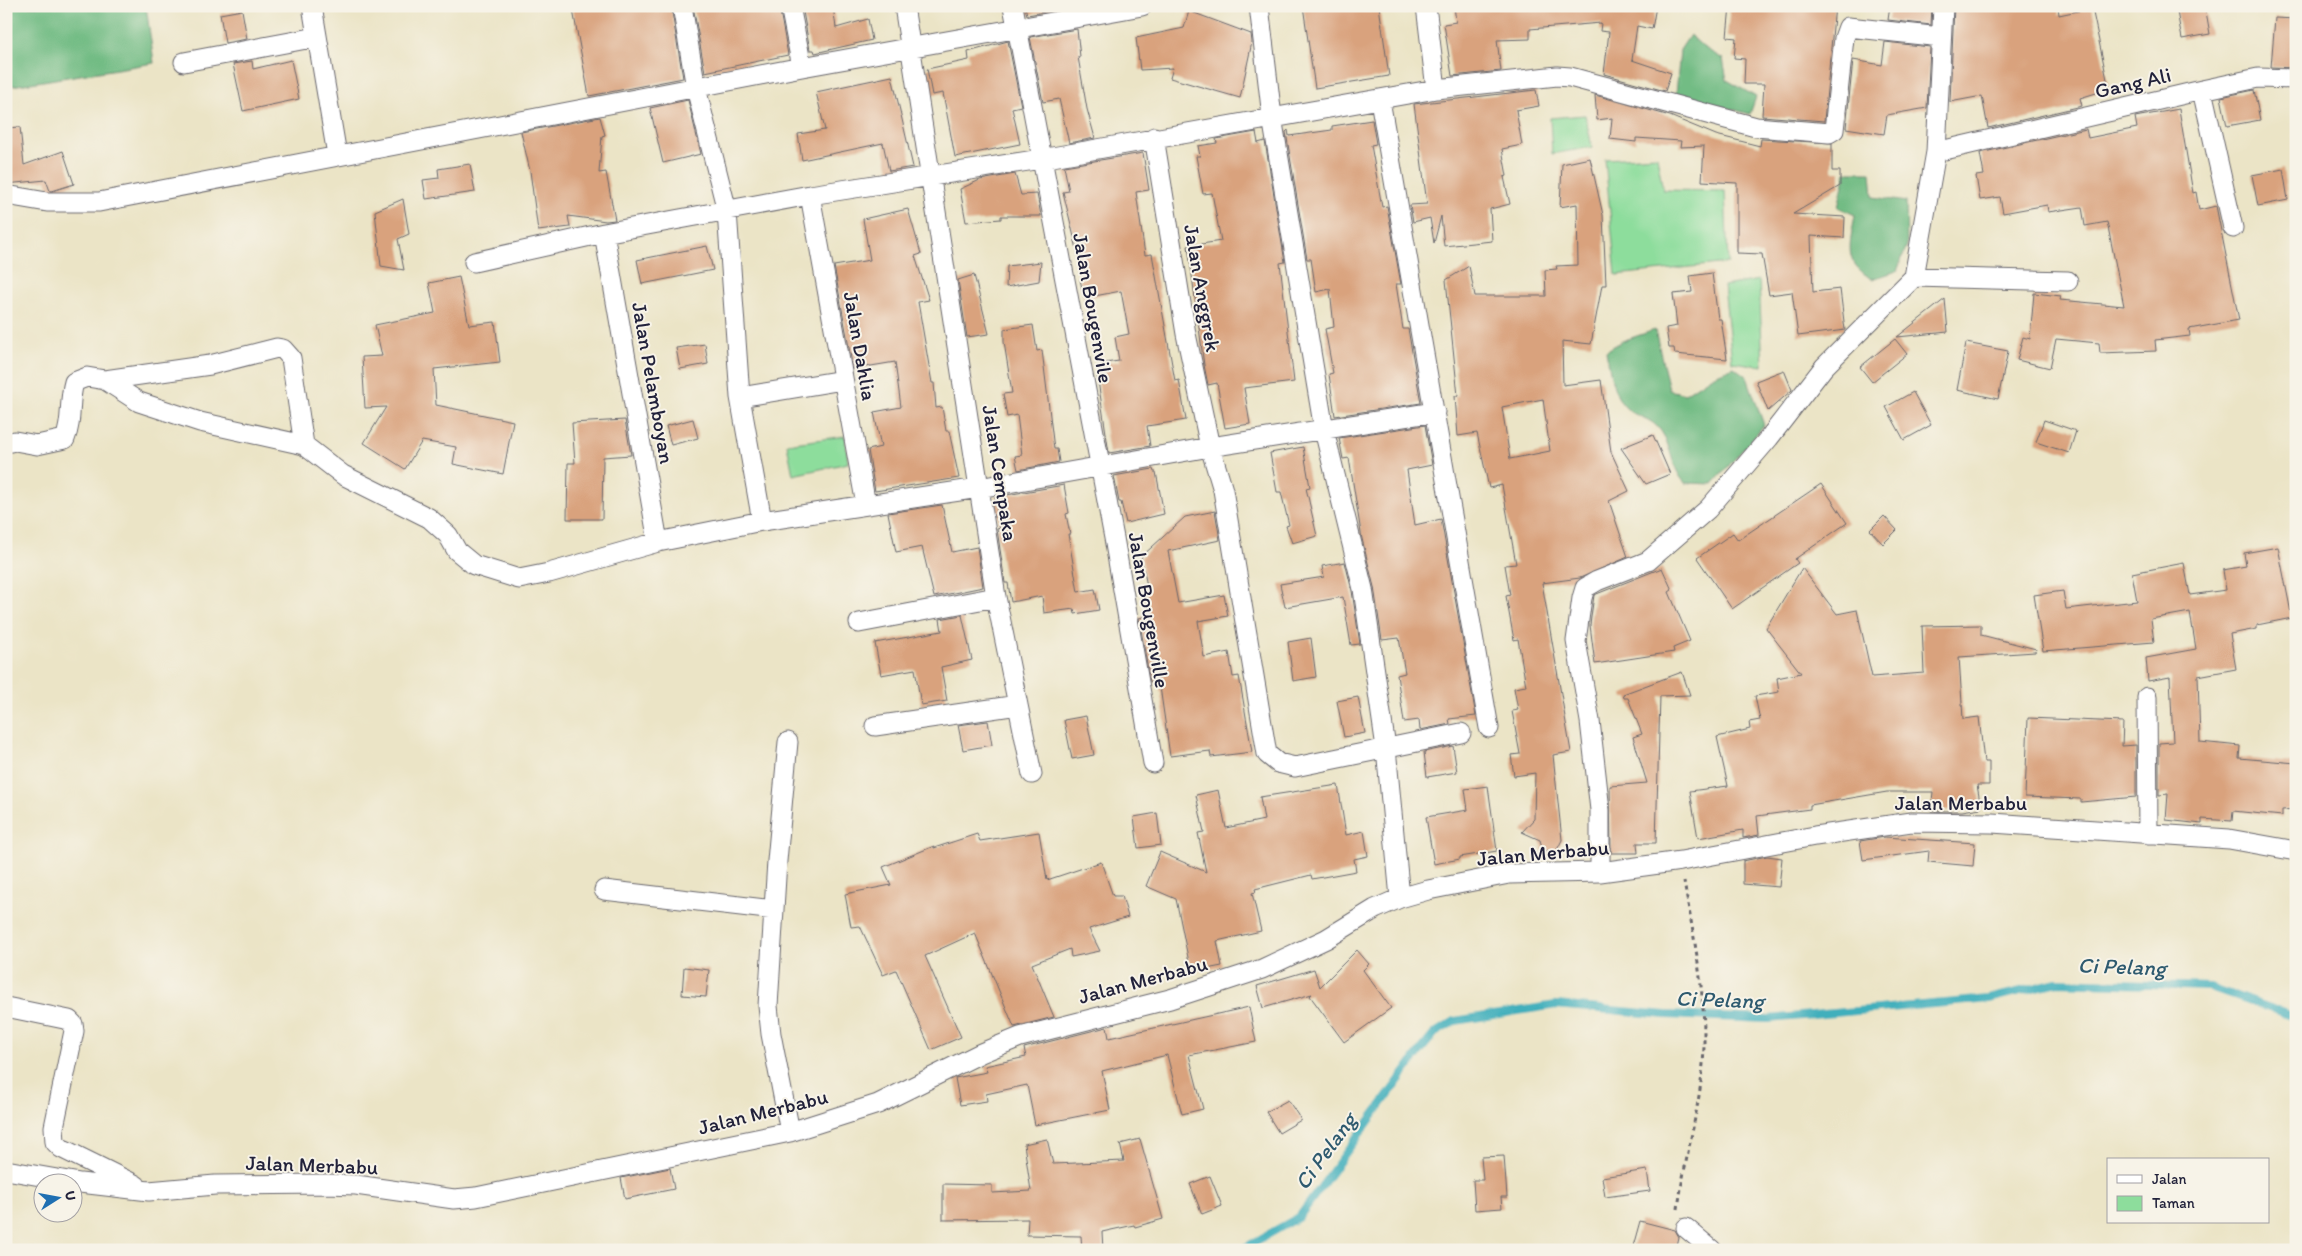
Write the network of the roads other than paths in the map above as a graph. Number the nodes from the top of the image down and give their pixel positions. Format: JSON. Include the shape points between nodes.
{"nodes":[{"id":1,"x":312,"y":6,"type":"edge"},
{"id":2,"x":682,"y":6,"type":"edge"},
{"id":3,"x":790,"y":6,"type":"edge"},
{"id":4,"x":904,"y":6,"type":"edge"},
{"id":5,"x":1013,"y":6,"type":"edge"},
{"id":6,"x":1141,"y":6,"type":"edge"},
{"id":7,"x":1259,"y":6,"type":"edge"},
{"id":8,"x":1426,"y":6,"type":"edge"},
{"id":9,"x":1943,"y":6,"type":"edge"},
{"id":10,"x":1017,"y":30,"type":"junction"},
{"id":11,"x":317,"y":37,"type":"junction"},
{"id":12,"x":1941,"y":37,"type":"junction"},
{"id":13,"x":912,"y":48,"type":"junction"},
{"id":14,"x":184,"y":62,"type":"dead end"},
{"id":15,"x":802,"y":67,"type":"junction"},
{"id":16,"x":2296,"y":78,"type":"edge"},
{"id":17,"x":696,"y":88,"type":"junction"},
{"id":18,"x":1436,"y":89,"type":"junction"},
{"id":19,"x":2202,"y":90,"type":"junction"},
{"id":20,"x":1380,"y":100,"type":"junction"},
{"id":21,"x":1272,"y":117,"type":"junction"},
{"id":22,"x":1154,"y":137,"type":"junction"},
{"id":23,"x":1936,"y":152,"type":"junction"},
{"id":24,"x":337,"y":155,"type":"junction"},
{"id":25,"x":1042,"y":159,"type":"junction"},
{"id":26,"x":932,"y":177,"type":"junction"},
{"id":27,"x":6,"y":195,"type":"edge"},
{"id":28,"x":810,"y":195,"type":"junction"},
{"id":29,"x":727,"y":211,"type":"junction"},
{"id":30,"x":2233,"y":228,"type":"dead end"},
{"id":31,"x":604,"y":233,"type":"junction"},
{"id":32,"x":474,"y":262,"type":"dead end"},
{"id":33,"x":1914,"y":276,"type":"junction"},
{"id":34,"x":2068,"y":281,"type":"dead end"},
{"id":35,"x":106,"y":380,"type":"junction"},
{"id":36,"x":843,"y":380,"type":"junction"},
{"id":37,"x":740,"y":398,"type":"junction"},
{"id":38,"x":1435,"y":412,"type":"junction"},
{"id":39,"x":1324,"y":430,"type":"junction"},
{"id":40,"x":6,"y":444,"type":"edge"},
{"id":41,"x":304,"y":445,"type":"junction"},
{"id":42,"x":1210,"y":446,"type":"junction"},
{"id":43,"x":1099,"y":466,"type":"junction"},
{"id":44,"x":979,"y":488,"type":"junction"},
{"id":45,"x":866,"y":505,"type":"junction"},
{"id":46,"x":762,"y":521,"type":"junction"},
{"id":47,"x":658,"y":542,"type":"junction"},
{"id":48,"x":996,"y":598,"type":"junction"},
{"id":49,"x":858,"y":623,"type":"dead end"},
{"id":50,"x":2147,"y":697,"type":"dead end"},
{"id":51,"x":1018,"y":705,"type":"junction"},
{"id":52,"x":875,"y":726,"type":"dead end"},
{"id":53,"x":1489,"y":728,"type":"dead end"},
{"id":54,"x":1462,"y":733,"type":"dead end"},
{"id":55,"x":788,"y":742,"type":"dead end"},
{"id":56,"x":1386,"y":748,"type":"junction"},
{"id":57,"x":1153,"y":762,"type":"dead end"},
{"id":58,"x":1032,"y":774,"type":"dead end"},
{"id":59,"x":2148,"y":834,"type":"junction"},
{"id":60,"x":2296,"y":852,"type":"edge"},
{"id":61,"x":1600,"y":872,"type":"junction"},
{"id":62,"x":604,"y":890,"type":"dead end"},
{"id":63,"x":1400,"y":898,"type":"junction"},
{"id":64,"x":774,"y":910,"type":"junction"},
{"id":65,"x":6,"y":1007,"type":"edge"},
{"id":66,"x":790,"y":1132,"type":"junction"},
{"id":67,"x":6,"y":1170,"type":"edge"},
{"id":68,"x":149,"y":1191,"type":"junction"},
{"id":69,"x":1686,"y":1228,"type":"road end"},
{"id":70,"x":1712,"y":1250,"type":"edge"}],
"edges":[{"from":1,"to":11,"type":"street"},
{"from":2,"to":17,"type":"street"},
{"from":3,"to":15,"type":"street"},
{"from":4,"to":13,"type":"street","name":"Jalan Cempaka"},
{"from":5,"to":10,"type":"street","name":"Jalan Bougenvile"},
{"from":6,"to":10,"type":"street"},
{"from":7,"to":21,"type":"street"},
{"from":8,"to":18,"type":"street"},
{"from":9,"to":12,"type":"street"},
{"from":10,"to":13,"type":"street"},
{"from":10,"to":25,"type":"street","name":"Jalan Bougenvile"},
{"from":11,"to":14,"type":"street"},
{"from":11,"to":24,"type":"street"},
{"from":12,"to":18,"type":"street","via":[[1848,27],[1834,130],[1829,133],[1756,127],[1570,77]]},
{"from":12,"to":23,"type":"street"},
{"from":13,"to":15,"type":"street"},
{"from":13,"to":26,"type":"street","name":"Jalan Cempaka"},
{"from":15,"to":17,"type":"street"},
{"from":16,"to":19,"type":"street","via":[[2258,78]]},
{"from":17,"to":24,"type":"street"},
{"from":17,"to":29,"type":"street"},
{"from":18,"to":20,"type":"street"},
{"from":19,"to":23,"type":"street","name":"Gang Ali"},
{"from":19,"to":30,"type":"street","name":"Gang Ali"},
{"from":20,"to":21,"type":"street"},
{"from":20,"to":38,"type":"street"},
{"from":21,"to":22,"type":"street"},
{"from":21,"to":39,"type":"street"},
{"from":22,"to":25,"type":"street"},
{"from":22,"to":42,"type":"street","name":"Jalan Anggrek","via":[[1186,334]]},
{"from":23,"to":33,"type":"street"},
{"from":24,"to":27,"type":"street","via":[[99,202],[47,202]]},
{"from":25,"to":26,"type":"street"},
{"from":25,"to":43,"type":"street","name":"Jalan Bougenvile"},
{"from":26,"to":28,"type":"street"},
{"from":26,"to":44,"type":"street","name":"Jalan Cempaka"},
{"from":28,"to":29,"type":"street"},
{"from":28,"to":36,"type":"street","name":"Jalan Dahlia"},
{"from":29,"to":31,"type":"street"},
{"from":29,"to":37,"type":"street"},
{"from":31,"to":32,"type":"street"},
{"from":31,"to":47,"type":"street","name":"Jalan Pelamboyan"},
{"from":33,"to":34,"type":"street"},
{"from":33,"to":61,"type":"street","via":[[1824,367],[1708,509],[1648,561],[1585,588],[1576,641],[1590,721],[1600,810]]},
{"from":35,"to":40,"type":"street","via":[[87,377],[74,382],[69,398],[70,428],[65,439],[37,445],[15,441]]},
{"from":35,"to":41,"type":"street","via":[[139,402],[200,422]]},
{"from":35,"to":41,"type":"street","via":[[210,365],[283,349],[291,358]]},
{"from":36,"to":37,"type":"street"},
{"from":36,"to":45,"type":"street","name":"Jalan Dahlia"},
{"from":37,"to":46,"type":"street"},
{"from":38,"to":39,"type":"street"},
{"from":38,"to":53,"type":"street"},
{"from":39,"to":42,"type":"street"},
{"from":39,"to":56,"type":"street","via":[[1363,589]]},
{"from":41,"to":47,"type":"street","via":[[343,475],[429,518],[448,535],[457,551],[474,565],[494,573],[518,578],[549,573]]},
{"from":42,"to":43,"type":"street"},
{"from":42,"to":56,"type":"street","name":"Jalan Anggrek","via":[[1223,490],[1267,754],[1278,763],[1295,767]]},
{"from":43,"to":44,"type":"street"},
{"from":43,"to":57,"type":"street","name":"Jalan Bougenville"},
{"from":44,"to":45,"type":"street"},
{"from":44,"to":48,"type":"street","name":"Jalan Cempaka"},
{"from":45,"to":46,"type":"street"},
{"from":46,"to":47,"type":"street"},
{"from":48,"to":49,"type":"street"},
{"from":48,"to":51,"type":"street","name":"Jalan Cempaka"},
{"from":50,"to":59,"type":"street"},
{"from":51,"to":52,"type":"street"},
{"from":51,"to":58,"type":"street","name":"Jalan Cempaka"},
{"from":54,"to":56,"type":"street"},
{"from":55,"to":64,"type":"street"},
{"from":56,"to":63,"type":"street"},
{"from":59,"to":60,"type":"street","name":"Jalan Merbabu","via":[[2229,839]]},
{"from":59,"to":61,"type":"street","name":"Jalan Merbabu","via":[[1992,823],[1911,822]]},
{"from":61,"to":63,"type":"street","name":"Jalan Merbabu","via":[[1509,874]]},
{"from":62,"to":64,"type":"street"},
{"from":63,"to":66,"type":"street","name":"Jalan Merbabu","via":[[1326,939],[1262,968],[1170,999],[1020,1037],[878,1104]]},
{"from":64,"to":66,"type":"street","via":[[768,1006]]},
{"from":65,"to":68,"type":"street","via":[[68,1020],[73,1024],[54,1127],[55,1142],[61,1148]]},
{"from":66,"to":68,"type":"street","name":"Jalan Merbabu","via":[[454,1199],[327,1184],[215,1185]]},
{"from":67,"to":68,"type":"street","name":"Jalan Merbabu"},
{"from":69,"to":70,"type":"street"}]}
